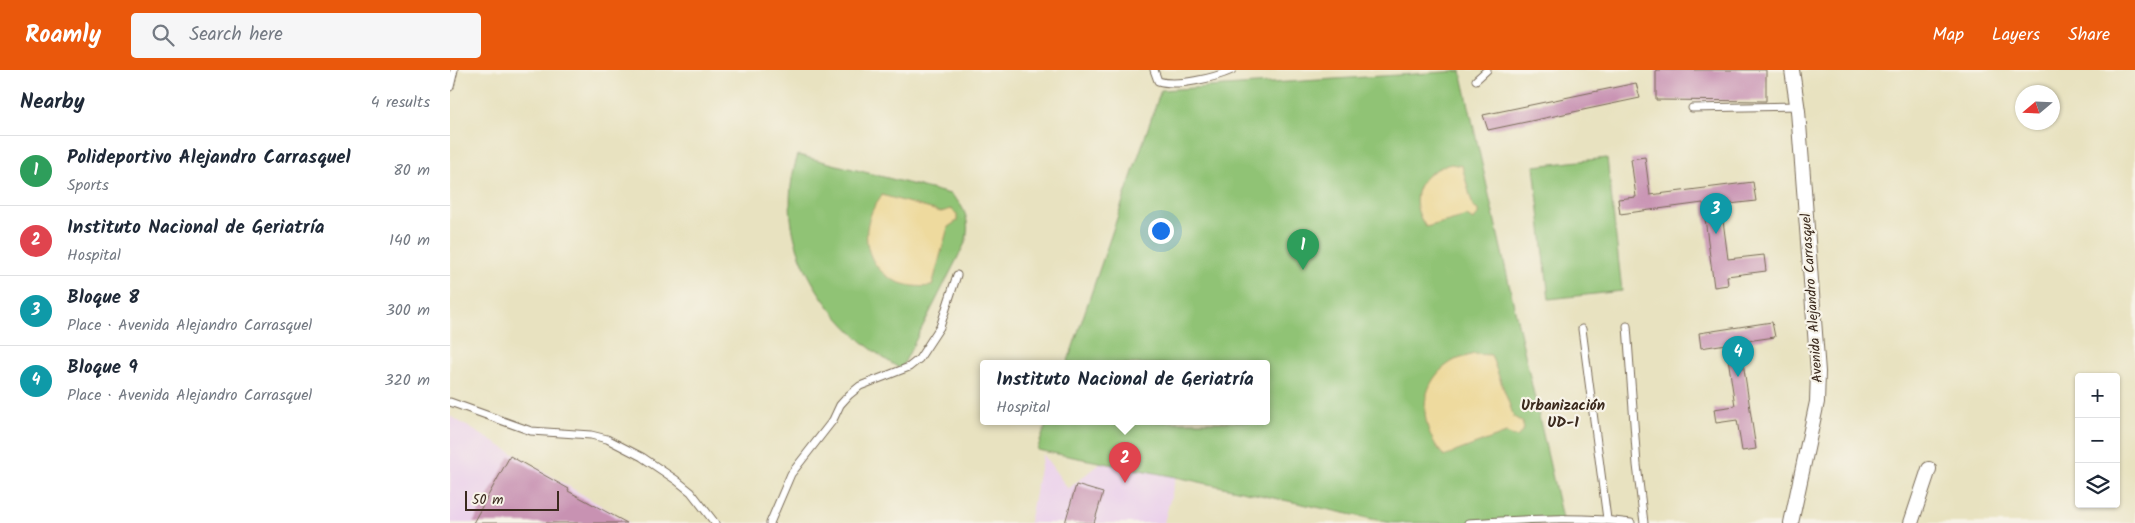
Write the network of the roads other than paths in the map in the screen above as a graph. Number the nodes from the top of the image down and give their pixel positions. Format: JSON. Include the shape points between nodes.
{"nodes":[{"id":1,"x":454,"y":70,"type":"edge"},
{"id":2,"x":1154,"y":70,"type":"edge"},
{"id":3,"x":1232,"y":70,"type":"edge"},
{"id":4,"x":1487,"y":70,"type":"edge"},
{"id":5,"x":1792,"y":70,"type":"edge"},
{"id":6,"x":1476,"y":80,"type":"dead end"},
{"id":7,"x":450,"y":87,"type":"edge"},
{"id":8,"x":1798,"y":106,"type":"junction"},
{"id":9,"x":1692,"y":108,"type":"dead end"},
{"id":10,"x":957,"y":275,"type":"dead end"},
{"id":11,"x":1627,"y":326,"type":"dead end"},
{"id":12,"x":1582,"y":329,"type":"dead end"},
{"id":13,"x":450,"y":402,"type":"edge"},
{"id":14,"x":1929,"y":469,"type":"dead end"},
{"id":15,"x":1607,"y":519,"type":"junction"},
{"id":16,"x":715,"y":523,"type":"edge"},
{"id":17,"x":770,"y":523,"type":"edge"},
{"id":18,"x":1468,"y":523,"type":"edge"},
{"id":19,"x":1631,"y":523,"type":"edge"},
{"id":20,"x":1644,"y":523,"type":"edge"},
{"id":21,"x":1791,"y":523,"type":"edge"},
{"id":22,"x":1911,"y":523,"type":"edge"}],
"edges":[{"from":1,"to":7,"type":"lane"},
{"from":2,"to":3,"type":"lane","via":[[1158,81],[1166,84],[1197,80]]},
{"from":4,"to":6,"type":"lane"},
{"from":5,"to":8,"type":"street","name":"Avenida Alejandro Carrasquel"},
{"from":8,"to":9,"type":"lane"},
{"from":8,"to":21,"type":"street","name":"Avenida Alejandro Carrasquel","via":[[1818,372],[1817,402]]},
{"from":10,"to":17,"type":"lane","via":[[940,327],[919,359],[908,367],[860,386],[848,396],[791,474]]},
{"from":11,"to":20,"type":"lane"},
{"from":12,"to":15,"type":"lane"},
{"from":13,"to":16,"type":"lane","via":[[530,431],[607,439],[676,480],[691,492]]},
{"from":14,"to":22,"type":"street"},
{"from":15,"to":18,"type":"lane"},
{"from":15,"to":19,"type":"lane"}]}
